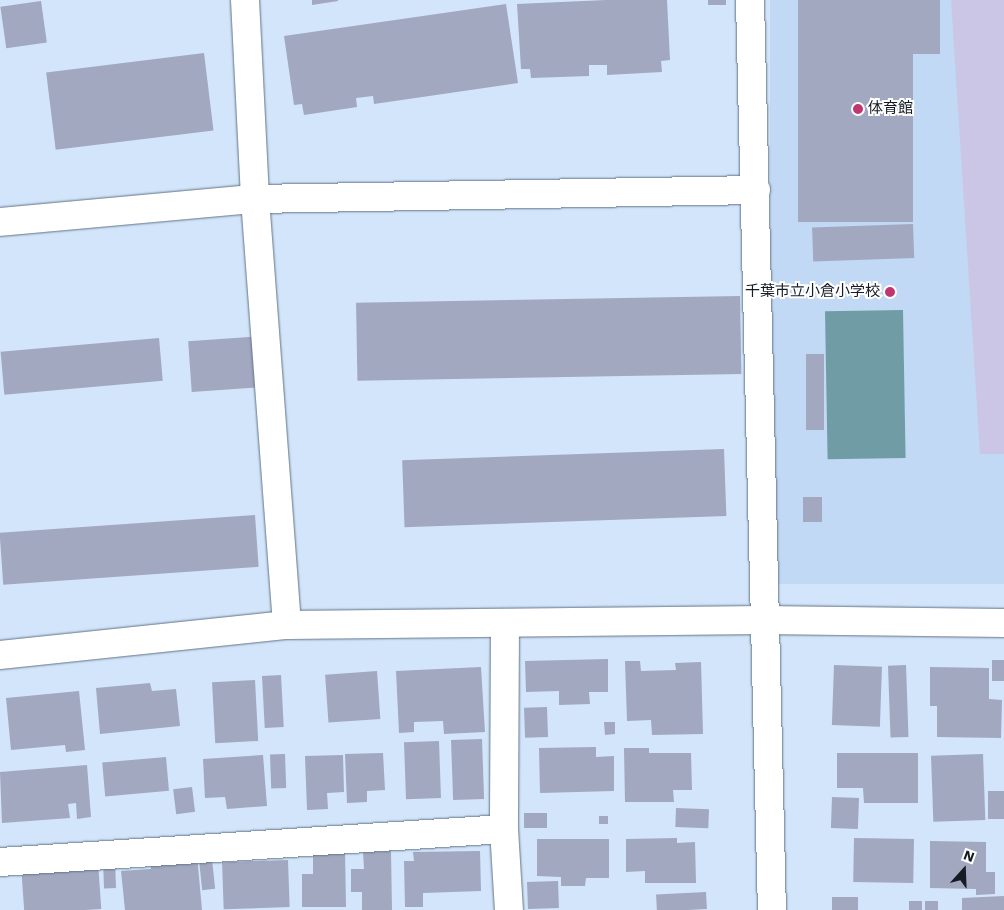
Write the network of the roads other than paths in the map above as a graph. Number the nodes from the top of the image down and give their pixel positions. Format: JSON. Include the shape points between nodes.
{"nodes":[{"id":1,"x":245,"y":0,"type":"edge"},
{"id":2,"x":750,"y":0,"type":"edge"},
{"id":3,"x":756,"y":190,"type":"junction"},
{"id":4,"x":255,"y":199,"type":"junction"},
{"id":5,"x":0,"y":222,"type":"edge"},
{"id":6,"x":764,"y":620,"type":"junction"},
{"id":7,"x":1004,"y":623,"type":"edge"},
{"id":8,"x":287,"y":625,"type":"junction"},
{"id":9,"x":505,"y":625,"type":"junction"},
{"id":10,"x":0,"y":654,"type":"edge"},
{"id":11,"x":504,"y":829,"type":"junction"},
{"id":12,"x":0,"y":862,"type":"edge"},
{"id":13,"x":509,"y":910,"type":"edge"},
{"id":14,"x":772,"y":910,"type":"edge"}],
"edges":[{"from":1,"to":4,"type":"street"},
{"from":2,"to":3,"type":"street"},
{"from":3,"to":4,"type":"street"},
{"from":3,"to":6,"type":"street"},
{"from":4,"to":5,"type":"street"},
{"from":4,"to":8,"type":"street"},
{"from":6,"to":7,"type":"street"},
{"from":6,"to":9,"type":"street"},
{"from":6,"to":14,"type":"street"},
{"from":8,"to":9,"type":"street"},
{"from":8,"to":10,"type":"street"},
{"from":9,"to":11,"type":"street"},
{"from":11,"to":12,"type":"street"},
{"from":11,"to":13,"type":"street"}]}
